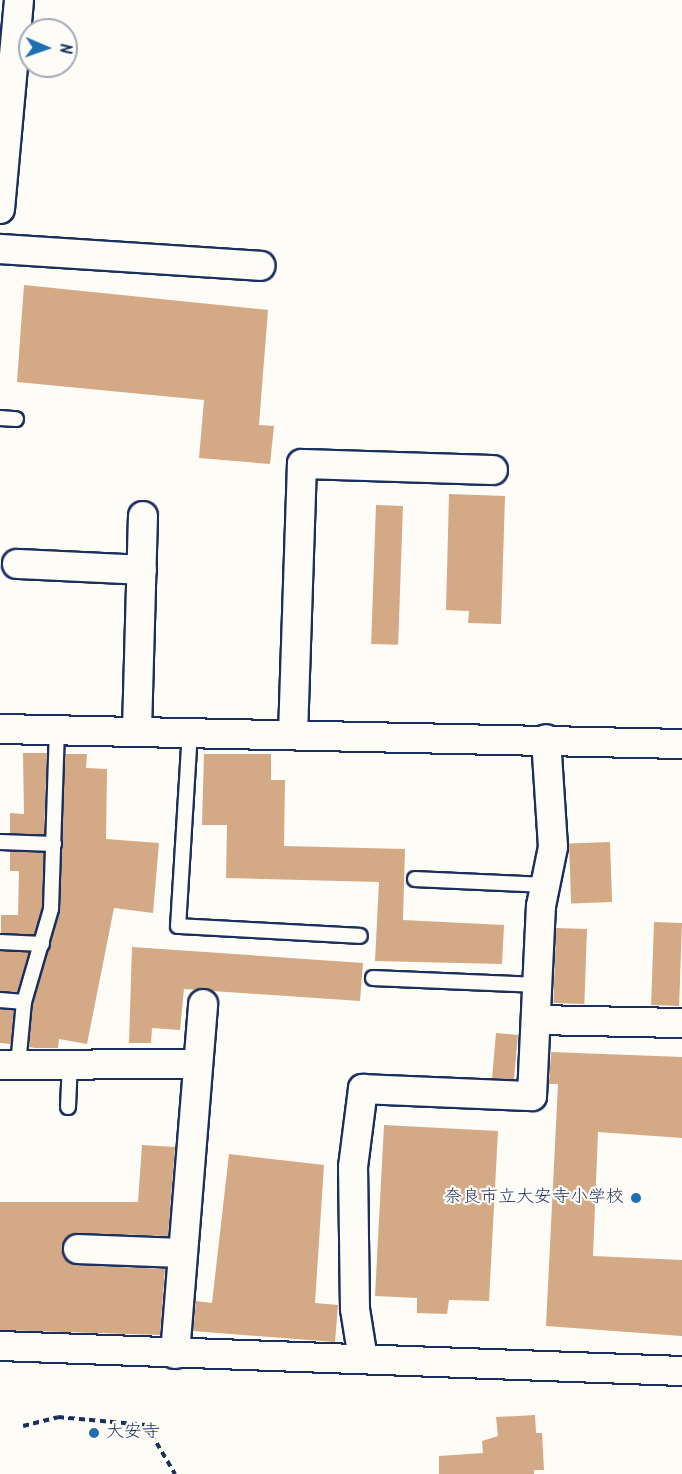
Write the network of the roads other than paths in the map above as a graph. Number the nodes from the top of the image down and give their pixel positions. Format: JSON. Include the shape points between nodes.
{"nodes":[{"id":1,"x":19,"y":0,"type":"edge"},
{"id":2,"x":0,"y":209,"type":"edge"},
{"id":3,"x":0,"y":249,"type":"edge"},
{"id":4,"x":260,"y":266,"type":"dead end"},
{"id":5,"x":0,"y":418,"type":"edge"},
{"id":6,"x":16,"y":419,"type":"dead end"},
{"id":7,"x":493,"y":470,"type":"dead end"},
{"id":8,"x":143,"y":516,"type":"dead end"},
{"id":9,"x":17,"y":564,"type":"dead end"},
{"id":10,"x":142,"y":570,"type":"junction"},
{"id":11,"x":0,"y":729,"type":"edge"},
{"id":12,"x":57,"y":730,"type":"junction"},
{"id":13,"x":137,"y":730,"type":"junction"},
{"id":14,"x":190,"y":731,"type":"junction"},
{"id":15,"x":293,"y":735,"type":"junction"},
{"id":16,"x":546,"y":739,"type":"junction"},
{"id":17,"x":682,"y":744,"type":"edge"},
{"id":18,"x":0,"y":842,"type":"edge"},
{"id":19,"x":54,"y":844,"type":"junction"},
{"id":20,"x":415,"y":879,"type":"dead end"},
{"id":21,"x":545,"y":885,"type":"junction"},
{"id":22,"x":360,"y":936,"type":"dead end"},
{"id":23,"x":0,"y":942,"type":"edge"},
{"id":24,"x":42,"y":944,"type":"junction"},
{"id":25,"x":373,"y":978,"type":"dead end"},
{"id":26,"x":538,"y":985,"type":"junction"},
{"id":27,"x":0,"y":1000,"type":"edge"},
{"id":28,"x":24,"y":1002,"type":"junction"},
{"id":29,"x":203,"y":1004,"type":"dead end"},
{"id":30,"x":537,"y":1020,"type":"junction"},
{"id":31,"x":682,"y":1023,"type":"edge"},
{"id":32,"x":70,"y":1062,"type":"junction"},
{"id":33,"x":198,"y":1064,"type":"junction"},
{"id":34,"x":9,"y":1065,"type":"edge"},
{"id":35,"x":68,"y":1107,"type":"dead end"},
{"id":36,"x":78,"y":1249,"type":"dead end"},
{"id":37,"x":180,"y":1253,"type":"junction"},
{"id":38,"x":0,"y":1346,"type":"edge"},
{"id":39,"x":175,"y":1354,"type":"junction"},
{"id":40,"x":363,"y":1359,"type":"junction"},
{"id":41,"x":682,"y":1371,"type":"edge"}],
"edges":[{"from":1,"to":2,"type":"street"},
{"from":3,"to":4,"type":"street"},
{"from":5,"to":6,"type":"lane"},
{"from":7,"to":15,"type":"street","via":[[302,464]]},
{"from":8,"to":10,"type":"street"},
{"from":9,"to":10,"type":"street"},
{"from":10,"to":13,"type":"street"},
{"from":11,"to":12,"type":"street"},
{"from":12,"to":13,"type":"street"},
{"from":12,"to":19,"type":"lane"},
{"from":13,"to":14,"type":"street"},
{"from":14,"to":15,"type":"street"},
{"from":14,"to":22,"type":"lane","via":[[178,926]]},
{"from":15,"to":16,"type":"street"},
{"from":16,"to":17,"type":"street"},
{"from":16,"to":21,"type":"street","via":[[553,847]]},
{"from":18,"to":19,"type":"lane"},
{"from":19,"to":24,"type":"lane","via":[[51,909]]},
{"from":20,"to":21,"type":"lane"},
{"from":21,"to":26,"type":"street"},
{"from":23,"to":24,"type":"lane"},
{"from":24,"to":28,"type":"lane"},
{"from":25,"to":26,"type":"lane"},
{"from":26,"to":30,"type":"street"},
{"from":27,"to":28,"type":"lane"},
{"from":28,"to":34,"type":"lane"},
{"from":29,"to":33,"type":"street"},
{"from":30,"to":31,"type":"street"},
{"from":30,"to":40,"type":"street","via":[[532,1096],[363,1089],[353,1167],[355,1309]]},
{"from":32,"to":33,"type":"street"},
{"from":32,"to":34,"type":"street"},
{"from":32,"to":35,"type":"lane"},
{"from":33,"to":37,"type":"street","via":[[186,1112]]},
{"from":36,"to":37,"type":"street"},
{"from":37,"to":39,"type":"street"},
{"from":38,"to":39,"type":"street"},
{"from":39,"to":40,"type":"street"},
{"from":40,"to":41,"type":"street"}]}
